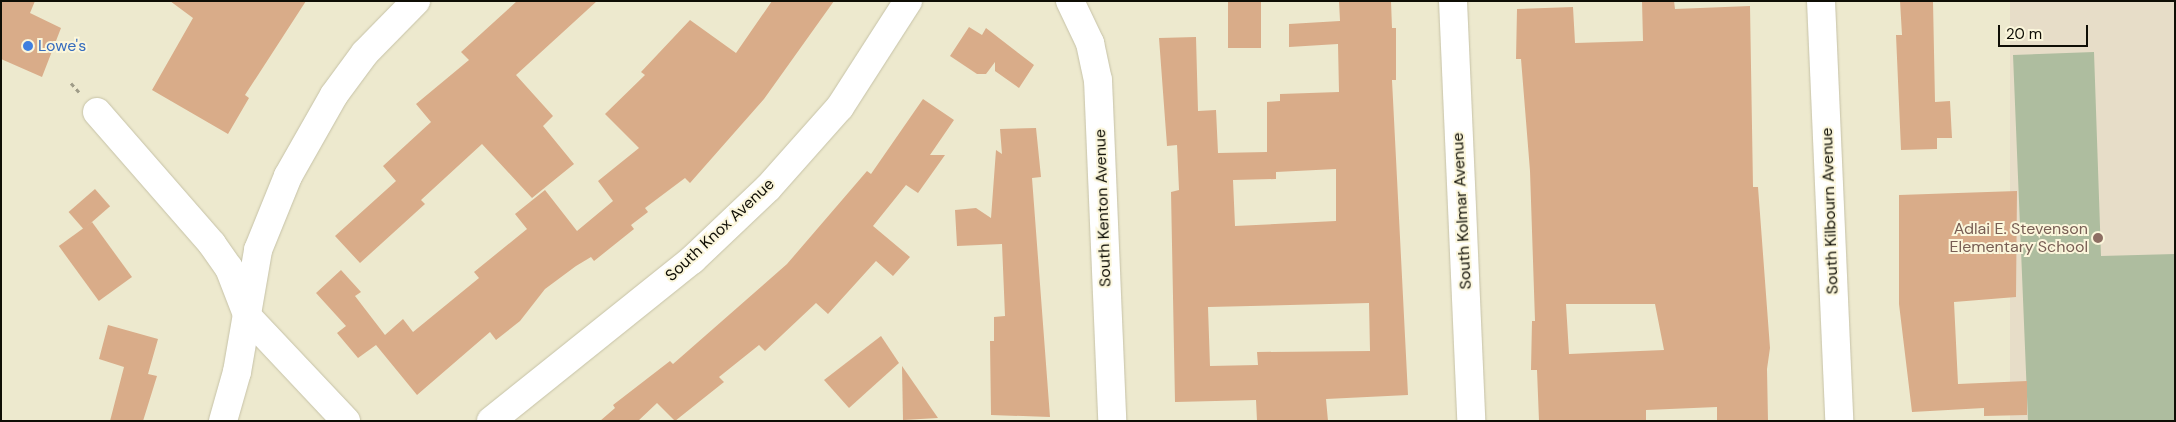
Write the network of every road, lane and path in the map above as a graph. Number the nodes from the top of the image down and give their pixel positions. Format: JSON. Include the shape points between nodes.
{"nodes":[{"id":1,"x":416,"y":1,"type":"edge"},
{"id":2,"x":908,"y":1,"type":"edge"},
{"id":3,"x":1070,"y":1,"type":"edge"},
{"id":4,"x":1453,"y":1,"type":"edge"},
{"id":5,"x":1821,"y":1,"type":"edge"},
{"id":6,"x":98,"y":112,"type":"dead end"},
{"id":7,"x":248,"y":317,"type":"junction"},
{"id":8,"x":223,"y":421,"type":"edge"},
{"id":9,"x":346,"y":421,"type":"edge"},
{"id":10,"x":491,"y":421,"type":"edge"},
{"id":11,"x":1112,"y":421,"type":"edge"},
{"id":12,"x":1471,"y":421,"type":"edge"},
{"id":13,"x":1839,"y":421,"type":"edge"}],
"edges":[{"from":1,"to":7,"type":"street","via":[[365,53],[334,95],[288,176],[258,250]]},
{"from":2,"to":10,"type":"street","name":"South Knox Avenue","via":[[840,107],[768,188],[692,260]]},
{"from":3,"to":11,"type":"street","name":"South Kenton Avenue","via":[[1090,43],[1098,80]]},
{"from":4,"to":12,"type":"street","name":"South Kolmar Avenue"},
{"from":5,"to":13,"type":"street","name":"South Kilbourn Avenue"},
{"from":6,"to":7,"type":"street","via":[[212,244],[229,268]]},
{"from":7,"to":8,"type":"street"},
{"from":7,"to":9,"type":"street"}]}
